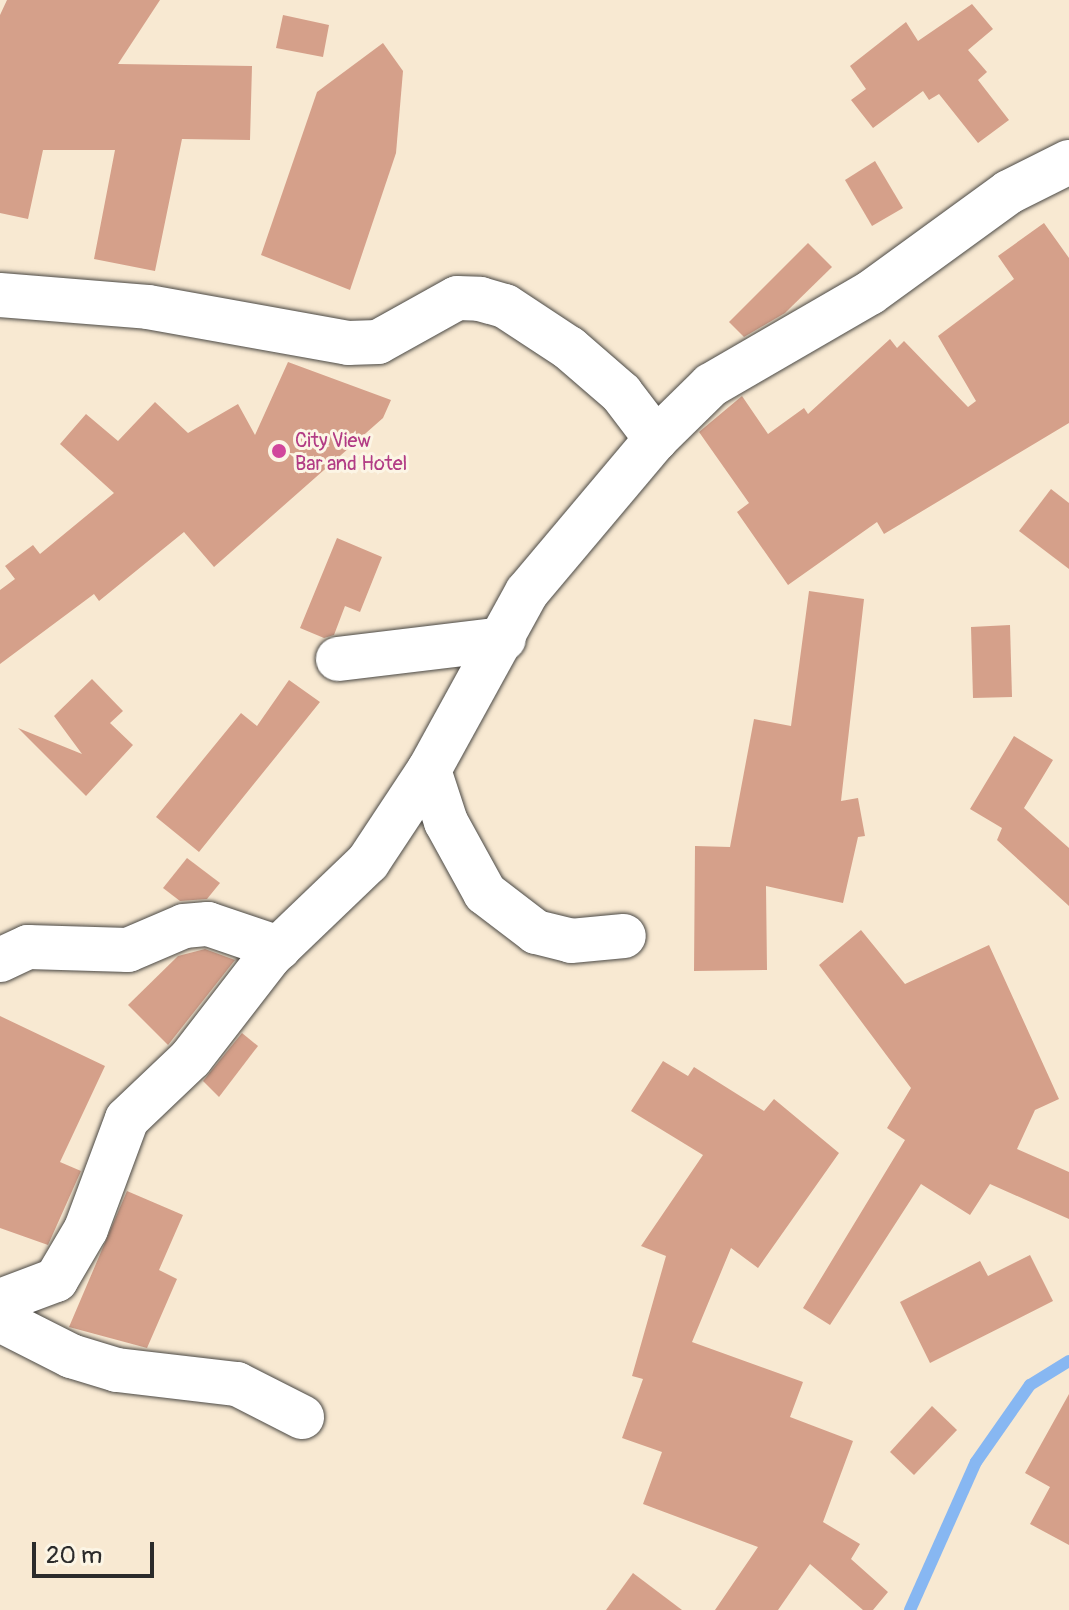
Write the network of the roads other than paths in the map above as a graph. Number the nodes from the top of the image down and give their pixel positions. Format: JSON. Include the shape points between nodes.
{"nodes":[{"id":1,"x":1069,"y":162,"type":"edge"},
{"id":2,"x":0,"y":295,"type":"edge"},
{"id":3,"x":656,"y":439,"type":"junction"},
{"id":4,"x":504,"y":639,"type":"junction"},
{"id":5,"x":338,"y":659,"type":"dead end"},
{"id":6,"x":429,"y":770,"type":"junction"},
{"id":7,"x":624,"y":936,"type":"dead end"},
{"id":8,"x":279,"y":948,"type":"junction"},
{"id":9,"x":0,"y":960,"type":"edge"},
{"id":10,"x":0,"y":1301,"type":"edge"},
{"id":11,"x":0,"y":1320,"type":"edge"},
{"id":12,"x":302,"y":1417,"type":"dead end"}],
"edges":[{"from":1,"to":3,"type":"street","via":[[1009,192],[984,216],[821,324],[711,385]]},
{"from":2,"to":3,"type":"street","via":[[148,307],[348,343],[378,342],[457,298],[480,299],[505,306],[569,348],[621,393]]},
{"from":3,"to":4,"type":"street","via":[[527,592]]},
{"from":4,"to":5,"type":"street"},
{"from":4,"to":6,"type":"street"},
{"from":6,"to":7,"type":"street","via":[[446,822],[485,893],[536,932],[571,941]]},
{"from":6,"to":8,"type":"street","via":[[368,862]]},
{"from":8,"to":9,"type":"street","via":[[208,924],[128,950],[28,947]]},
{"from":8,"to":10,"type":"street","via":[[191,1058],[127,1119],[86,1229],[56,1280]]},
{"from":11,"to":12,"type":"street","via":[[71,1356],[117,1370],[237,1384]]}]}
